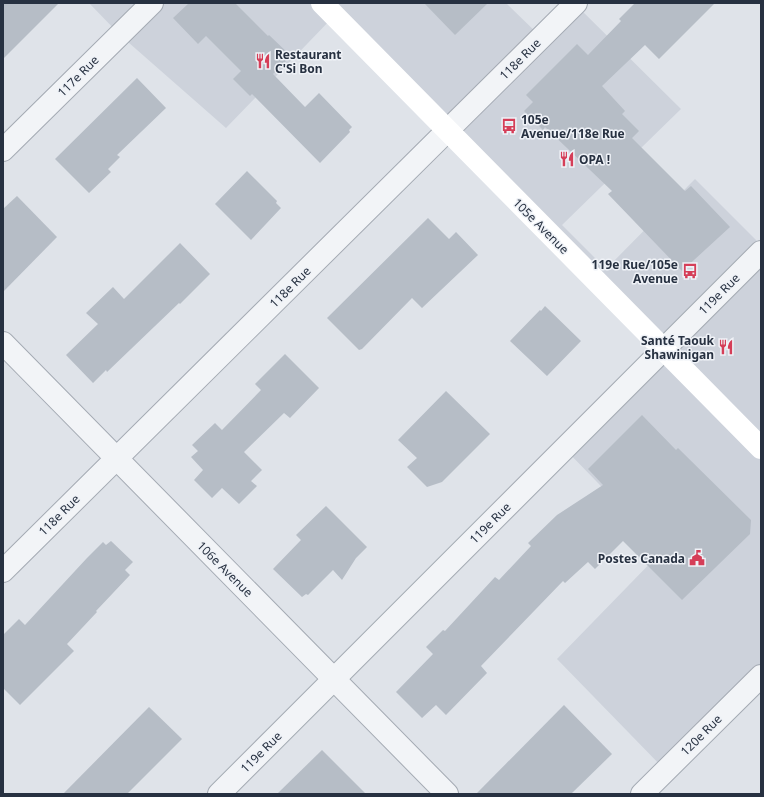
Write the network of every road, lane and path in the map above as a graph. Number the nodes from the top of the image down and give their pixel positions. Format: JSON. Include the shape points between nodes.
{"nodes":[{"id":1,"x":152,"y":3,"type":"edge"},
{"id":2,"x":322,"y":3,"type":"edge"},
{"id":3,"x":576,"y":3,"type":"edge"},
{"id":4,"x":448,"y":130,"type":"junction"},
{"id":5,"x":3,"y":150,"type":"edge"},
{"id":6,"x":761,"y":252,"type":"edge"},
{"id":7,"x":3,"y":344,"type":"edge"},
{"id":8,"x":664,"y":349,"type":"junction"},
{"id":9,"x":761,"y":448,"type":"edge"},
{"id":10,"x":117,"y":458,"type":"junction"},
{"id":11,"x":3,"y":571,"type":"edge"},
{"id":12,"x":761,"y":676,"type":"edge"},
{"id":13,"x":334,"y":679,"type":"junction"},
{"id":14,"x":219,"y":794,"type":"edge"},
{"id":15,"x":447,"y":794,"type":"edge"},
{"id":16,"x":642,"y":794,"type":"edge"}],
"edges":[{"from":1,"to":5,"type":"street","name":"117e Rue"},
{"from":2,"to":4,"type":"street","name":"105e Avenue"},
{"from":3,"to":4,"type":"street","name":"118e Rue"},
{"from":4,"to":8,"type":"street","name":"105e Avenue"},
{"from":4,"to":10,"type":"street","name":"118e Rue"},
{"from":6,"to":8,"type":"street","name":"119e Rue"},
{"from":7,"to":10,"type":"street","name":"106e Avenue"},
{"from":8,"to":9,"type":"street","name":"105e Avenue"},
{"from":8,"to":13,"type":"street","name":"119e Rue"},
{"from":10,"to":11,"type":"street","name":"118e Rue"},
{"from":10,"to":13,"type":"street","name":"106e Avenue"},
{"from":12,"to":16,"type":"street","name":"120e Rue"},
{"from":13,"to":14,"type":"street","name":"119e Rue"},
{"from":13,"to":15,"type":"street","name":"106e Avenue"}]}
